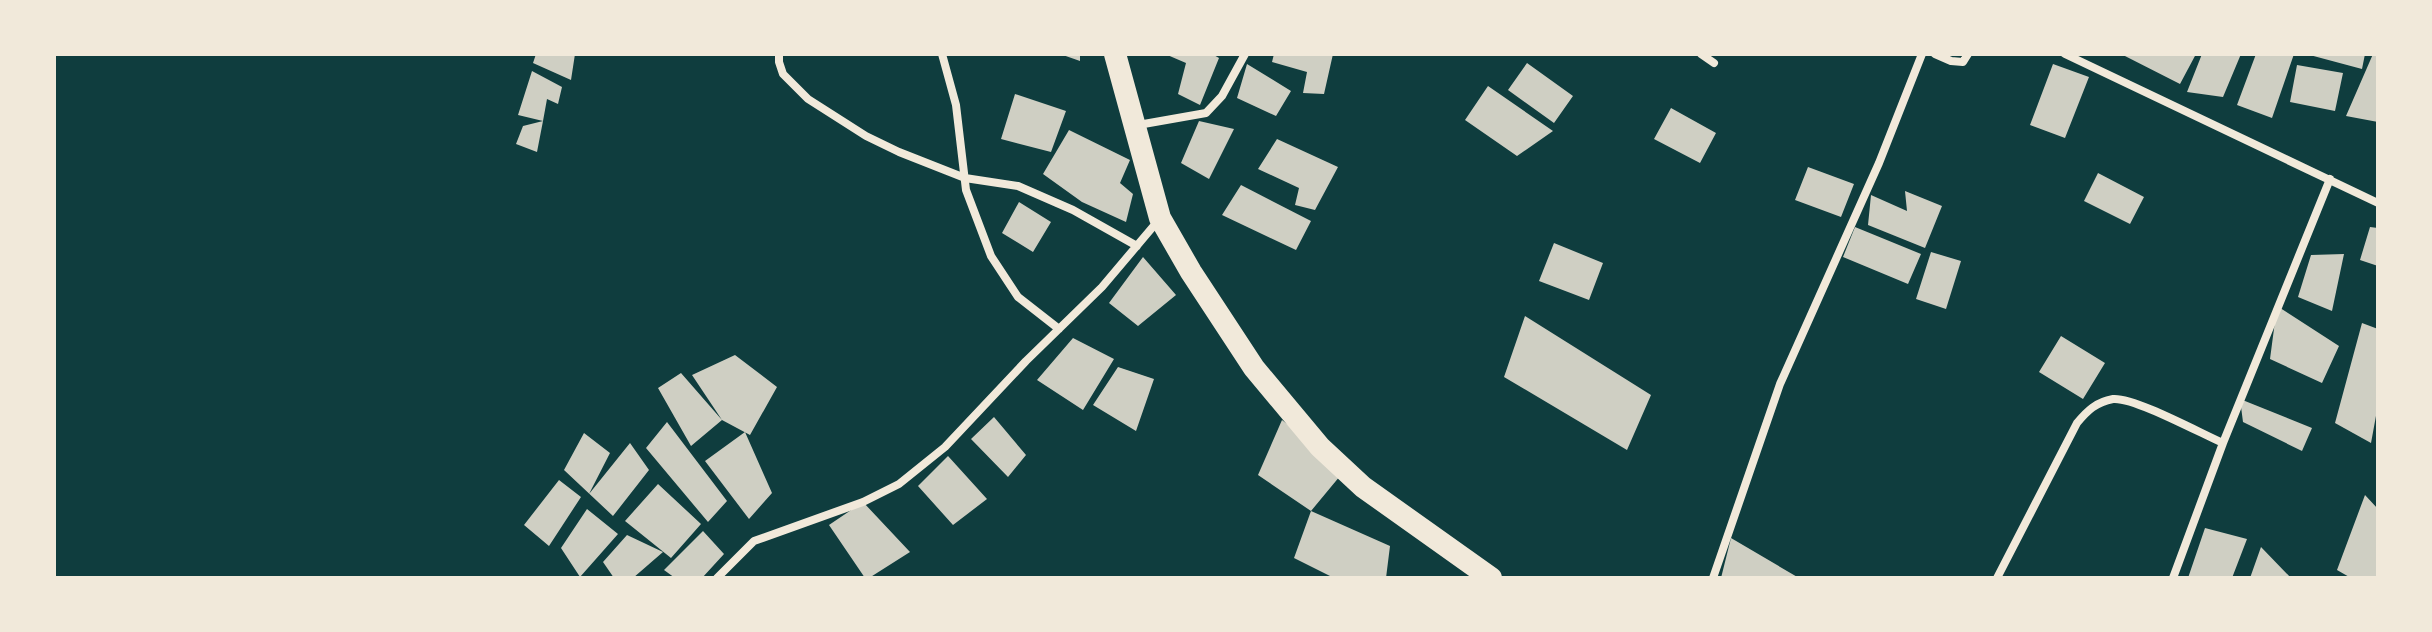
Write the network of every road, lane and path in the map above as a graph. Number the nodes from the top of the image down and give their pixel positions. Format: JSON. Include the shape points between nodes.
{"nodes":[{"id":1,"x":779,"y":54,"type":"edge"},
{"id":2,"x":942,"y":54,"type":"edge"},
{"id":3,"x":1115,"y":54,"type":"edge"},
{"id":4,"x":1245,"y":54,"type":"edge"},
{"id":5,"x":1701,"y":54,"type":"edge"},
{"id":6,"x":1922,"y":54,"type":"edge"},
{"id":7,"x":1935,"y":54,"type":"edge"},
{"id":8,"x":1968,"y":54,"type":"edge"},
{"id":9,"x":2065,"y":54,"type":"edge"},
{"id":10,"x":1714,"y":63,"type":"dead end"},
{"id":11,"x":1134,"y":125,"type":"junction"},
{"id":12,"x":965,"y":178,"type":"junction"},
{"id":13,"x":2330,"y":179,"type":"junction"},
{"id":14,"x":2378,"y":203,"type":"edge"},
{"id":15,"x":1160,"y":218,"type":"junction"},
{"id":16,"x":1137,"y":246,"type":"junction"},
{"id":17,"x":1059,"y":329,"type":"junction"},
{"id":18,"x":2223,"y":443,"type":"junction"},
{"id":19,"x":717,"y":578,"type":"edge"},
{"id":20,"x":1491,"y":578,"type":"edge"},
{"id":21,"x":1713,"y":578,"type":"edge"},
{"id":22,"x":1997,"y":578,"type":"edge"},
{"id":23,"x":2173,"y":578,"type":"edge"}],
"edges":[{"from":1,"to":12,"type":"street","via":[[783,74],[836,119]]},
{"from":2,"to":12,"type":"street","via":[[956,105]]},
{"from":3,"to":11,"type":"highway"},
{"from":4,"to":11,"type":"street","via":[[1206,113]]},
{"from":5,"to":10,"type":"street"},
{"from":6,"to":21,"type":"street","via":[[1780,384]]},
{"from":7,"to":8,"type":"street","via":[[1958,62]]},
{"from":9,"to":13,"type":"street"},
{"from":11,"to":15,"type":"highway"},
{"from":12,"to":16,"type":"street","via":[[1018,186]]},
{"from":12,"to":17,"type":"street","via":[[1004,279]]},
{"from":13,"to":14,"type":"street"},
{"from":13,"to":18,"type":"street"},
{"from":15,"to":16,"type":"street"},
{"from":15,"to":20,"type":"highway","via":[[1254,368],[1320,447],[1363,487]]},
{"from":16,"to":17,"type":"street"},
{"from":17,"to":19,"type":"street","via":[[945,447],[899,484],[754,541]]},
{"from":18,"to":22,"type":"street","via":[[2126,401],[2090,408],[2077,423]]},
{"from":18,"to":23,"type":"street"}]}
